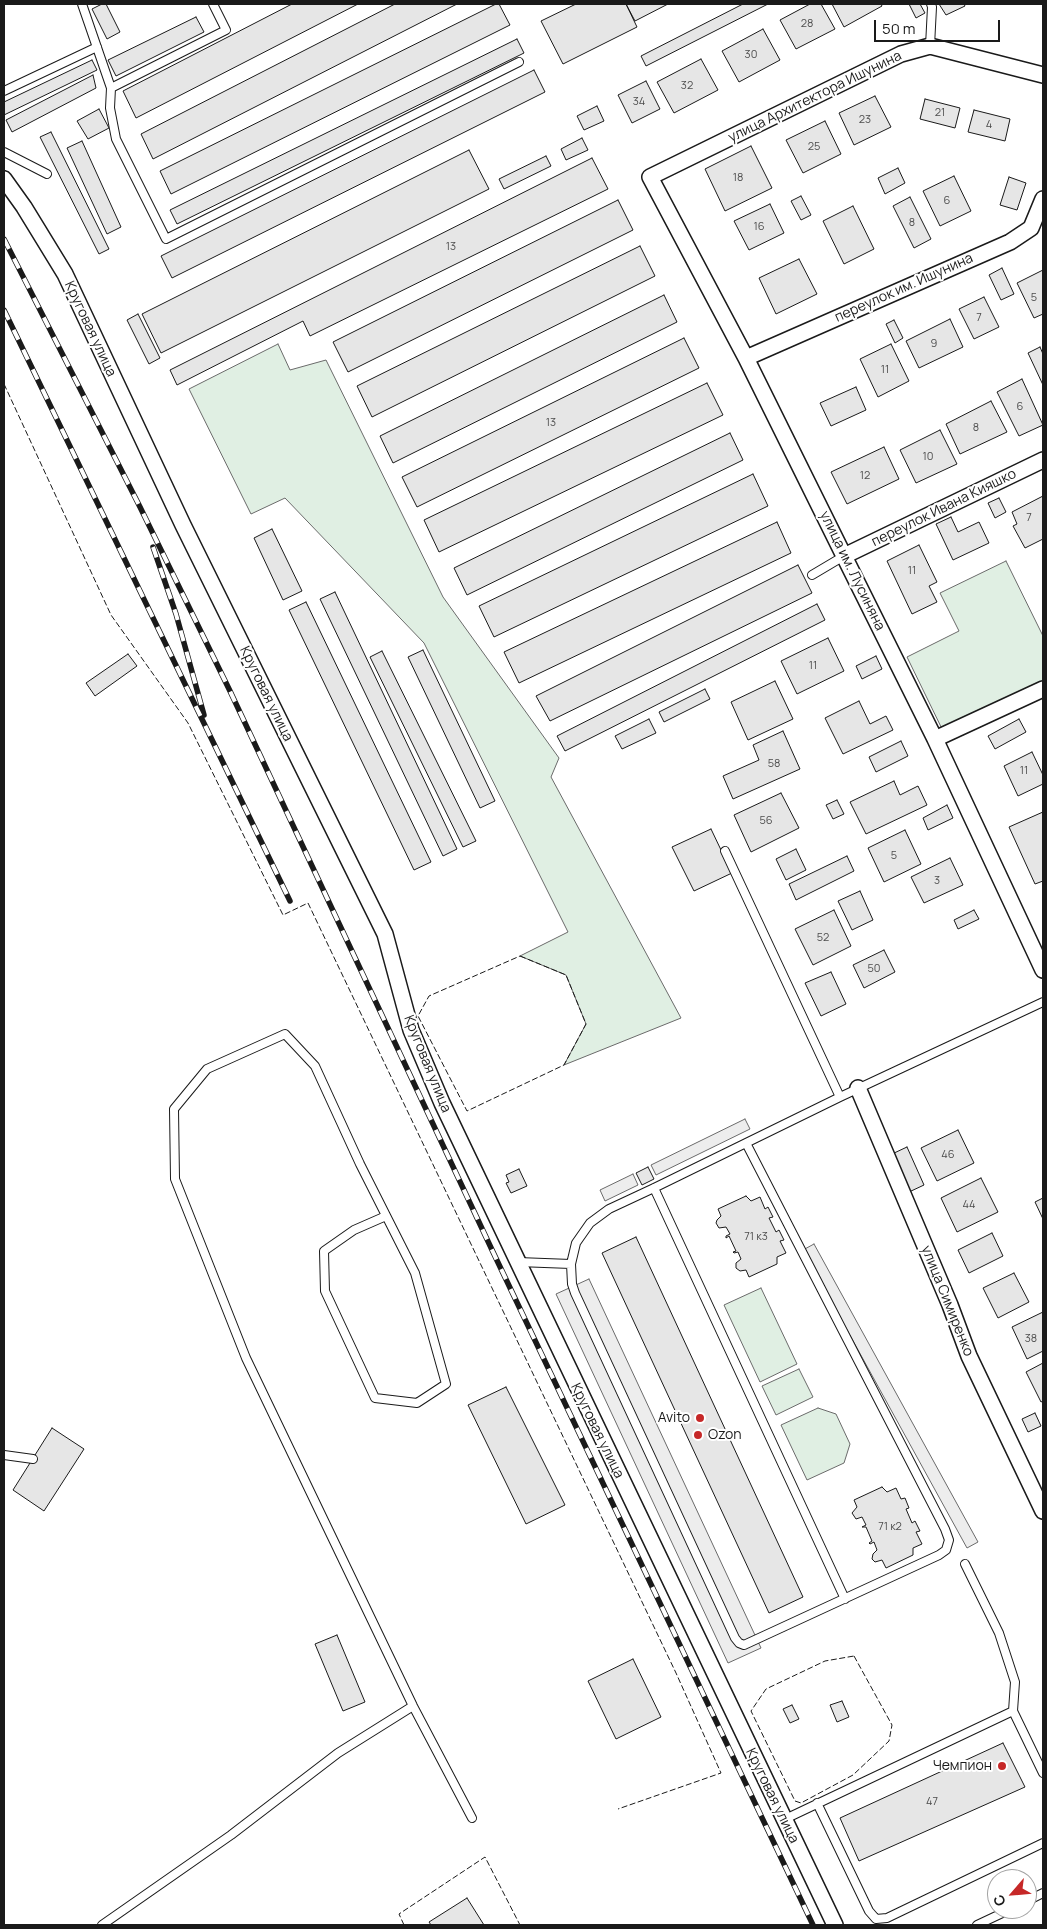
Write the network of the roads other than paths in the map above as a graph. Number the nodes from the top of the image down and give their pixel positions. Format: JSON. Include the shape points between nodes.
{"nodes":[{"id":1,"x":82,"y":4,"type":"edge"},
{"id":2,"x":213,"y":4,"type":"edge"},
{"id":3,"x":931,"y":4,"type":"edge"},
{"id":4,"x":930,"y":46,"type":"junction"},
{"id":5,"x":97,"y":47,"type":"junction"},
{"id":6,"x":519,"y":62,"type":"dead end"},
{"id":7,"x":1043,"y":75,"type":"edge"},
{"id":8,"x":110,"y":88,"type":"junction"},
{"id":9,"x":4,"y":92,"type":"edge"},
{"id":10,"x":4,"y":152,"type":"edge"},
{"id":11,"x":47,"y":174,"type":"dead end"},
{"id":12,"x":650,"y":177,"type":"joint"},
{"id":13,"x":4,"y":179,"type":"edge"},
{"id":14,"x":1043,"y":199,"type":"edge"},
{"id":15,"x":746,"y":358,"type":"junction"},
{"id":16,"x":1043,"y":460,"type":"edge"},
{"id":17,"x":844,"y":556,"type":"junction"},
{"id":18,"x":812,"y":575,"type":"dead end"},
{"id":19,"x":1043,"y":689,"type":"edge"},
{"id":20,"x":934,"y":739,"type":"junction"},
{"id":21,"x":725,"y":851,"type":"dead end"},
{"id":22,"x":1043,"y":970,"type":"edge"},
{"id":23,"x":1043,"y":1002,"type":"edge"},
{"id":24,"x":858,"y":1088,"type":"junction"},
{"id":25,"x":840,"y":1097,"type":"junction"},
{"id":26,"x":746,"y":1143,"type":"junction"},
{"id":27,"x":654,"y":1188,"type":"junction"},
{"id":28,"x":386,"y":1216,"type":"junction"},
{"id":29,"x":516,"y":1262,"type":"junction"},
{"id":30,"x":571,"y":1264,"type":"junction"},
{"id":31,"x":4,"y":1455,"type":"edge"},
{"id":32,"x":33,"y":1459,"type":"dead end"},
{"id":33,"x":1043,"y":1511,"type":"edge"},
{"id":34,"x":965,"y":1564,"type":"dead end"},
{"id":35,"x":845,"y":1599,"type":"junction"},
{"id":36,"x":413,"y":1706,"type":"junction"},
{"id":37,"x":1013,"y":1711,"type":"junction"},
{"id":38,"x":1043,"y":1773,"type":"edge"},
{"id":39,"x":818,"y":1803,"type":"junction"},
{"id":40,"x":472,"y":1818,"type":"dead end"},
{"id":41,"x":783,"y":1820,"type":"junction"},
{"id":42,"x":1043,"y":1843,"type":"edge"},
{"id":43,"x":990,"y":1919,"type":"edge"},
{"id":44,"x":102,"y":1925,"type":"edge"},
{"id":45,"x":835,"y":1925,"type":"edge"},
{"id":46,"x":977,"y":1925,"type":"edge"}],
"edges":[{"from":1,"to":5,"type":"lane"},
{"from":2,"to":8,"type":"lane","via":[[226,30]]},
{"from":3,"to":4,"type":"lane"},
{"from":4,"to":7,"type":"street","name":"улица Архитектора Ишунина"},
{"from":4,"to":12,"type":"street","name":"улица Архитектора Ишунина","via":[[900,54]]},
{"from":5,"to":8,"type":"lane"},
{"from":5,"to":9,"type":"lane"},
{"from":6,"to":8,"type":"lane","via":[[166,239],[116,139]]},
{"from":10,"to":11,"type":"lane"},
{"from":12,"to":15,"type":"street","name":"улица им. Лусиняна"},
{"from":13,"to":29,"type":"street","name":"Круговая улица","via":[[65,274],[182,525],[385,934],[410,1030]]},
{"from":14,"to":15,"type":"street","name":"переулок им. Ишунина","via":[[1031,228],[1010,242]]},
{"from":15,"to":17,"type":"street","name":"улица им. Лусиняна"},
{"from":16,"to":17,"type":"street","name":"переулок Ивана Кияшко"},
{"from":17,"to":18,"type":"lane"},
{"from":17,"to":20,"type":"street","name":"улица им. Лусиняна"},
{"from":19,"to":20,"type":"street"},
{"from":20,"to":22,"type":"street","name":"улица им. Лусиняна"},
{"from":21,"to":25,"type":"lane"},
{"from":23,"to":24,"type":"lane"},
{"from":24,"to":25,"type":"lane"},
{"from":24,"to":33,"type":"street","name":"улица Симиренко","via":[[969,1356]]},
{"from":25,"to":26,"type":"lane"},
{"from":26,"to":27,"type":"lane"},
{"from":26,"to":35,"type":"lane","via":[[949,1540],[946,1550],[939,1555]]},
{"from":27,"to":30,"type":"lane","via":[[590,1223],[576,1243]]},
{"from":27,"to":35,"type":"lane"},
{"from":28,"to":28,"type":"lane","via":[[415,1273],[446,1384],[417,1403],[375,1398],[325,1290],[324,1251],[354,1230]]},
{"from":28,"to":36,"type":"lane","via":[[315,1066],[285,1034],[207,1069],[174,1109],[175,1178],[246,1358]]},
{"from":29,"to":30,"type":"lane"},
{"from":29,"to":41,"type":"street","name":"Круговая улица"},
{"from":30,"to":35,"type":"lane","via":[[575,1294],[739,1643],[748,1644]]},
{"from":31,"to":32,"type":"lane"},
{"from":34,"to":37,"type":"lane","via":[[999,1633],[1015,1682]]},
{"from":36,"to":40,"type":"lane"},
{"from":36,"to":44,"type":"lane","via":[[338,1753],[232,1834]]},
{"from":37,"to":38,"type":"lane"},
{"from":37,"to":39,"type":"lane"},
{"from":39,"to":41,"type":"lane"},
{"from":39,"to":42,"type":"lane","via":[[876,1920]]},
{"from":41,"to":45,"type":"street","name":"Круговая улица"},
{"from":43,"to":46,"type":"lane"}]}
